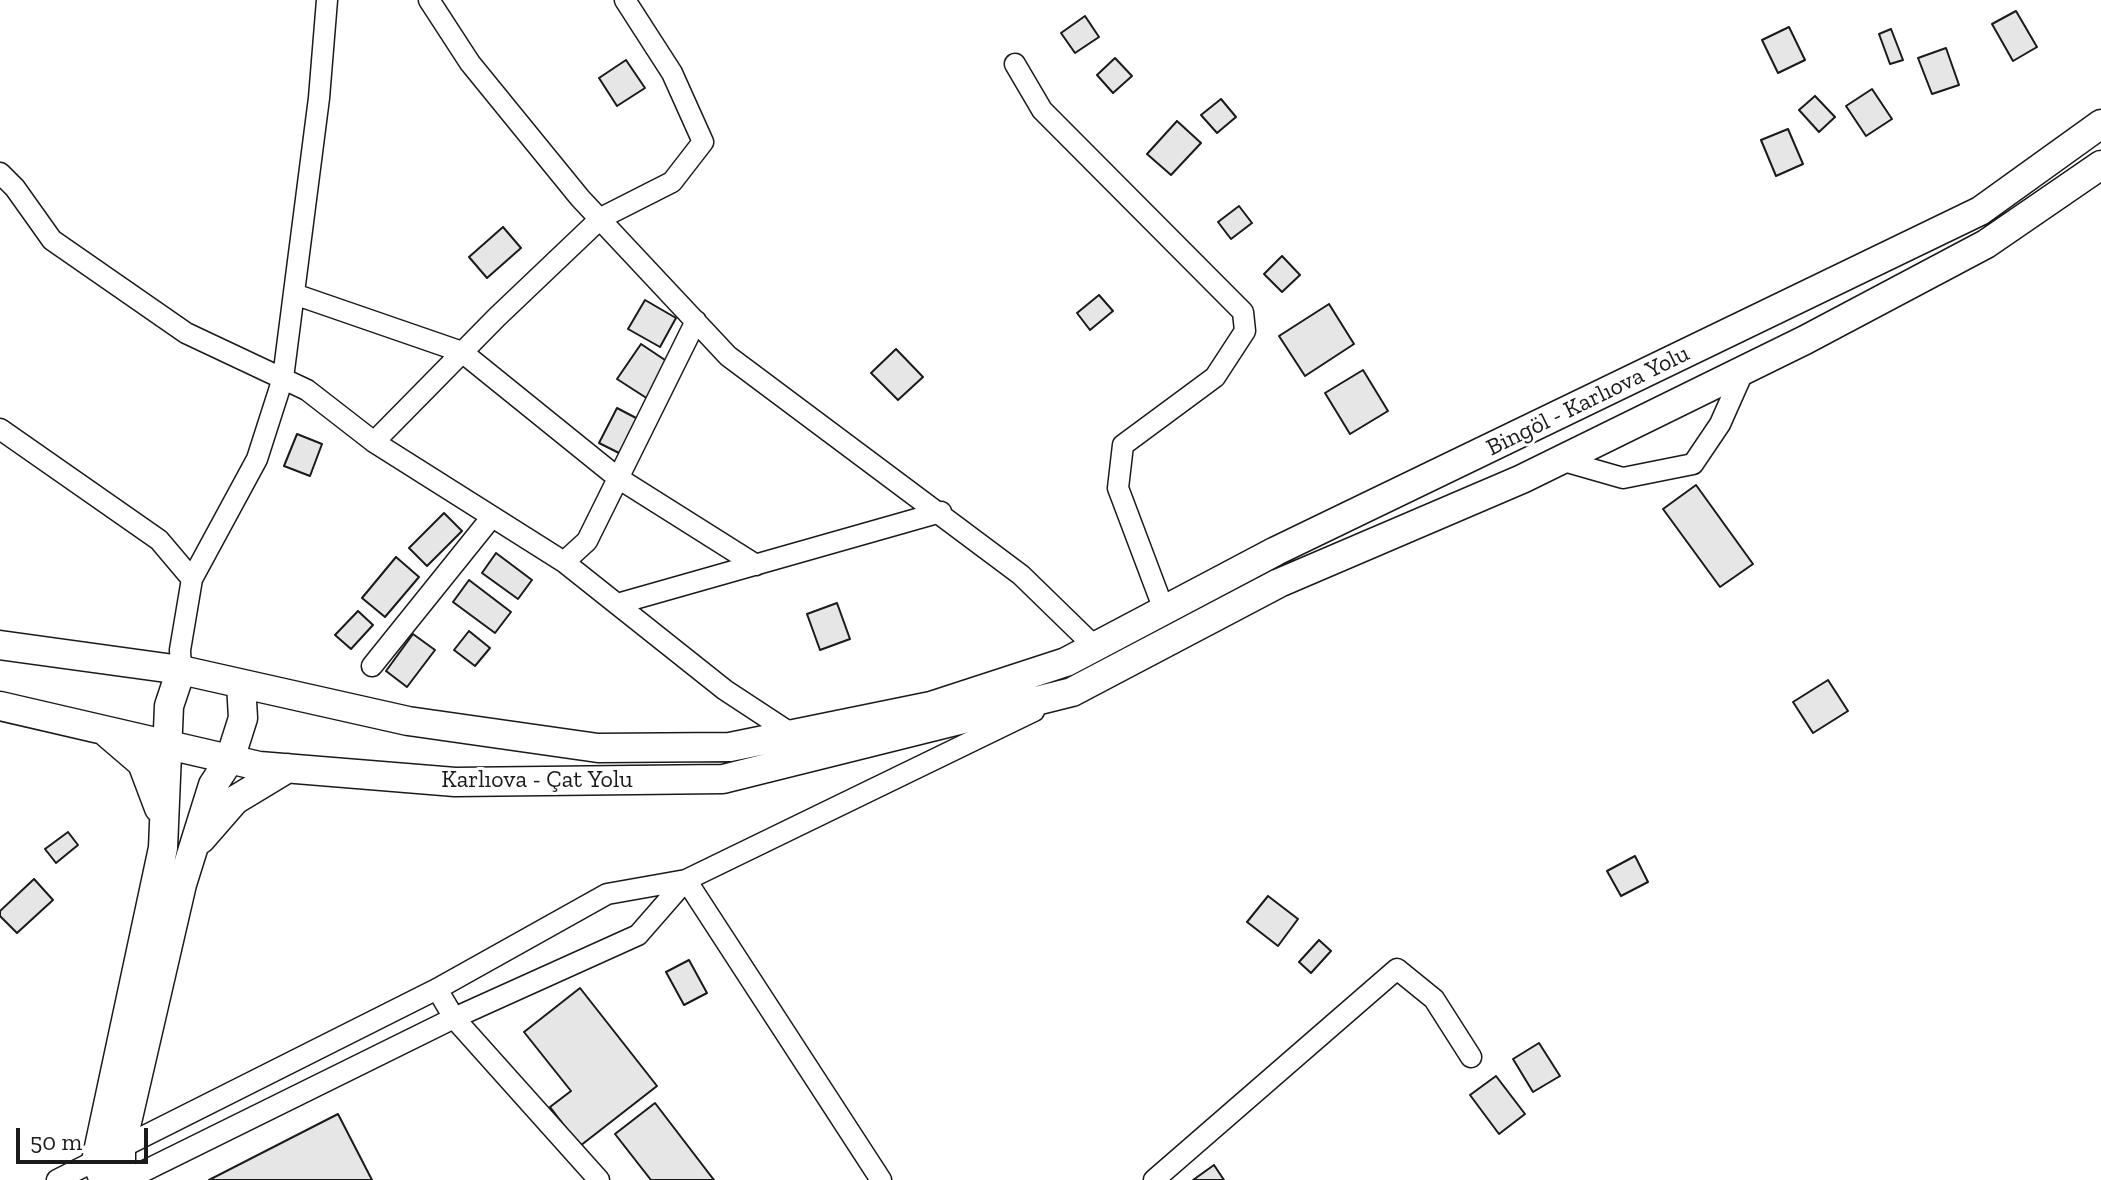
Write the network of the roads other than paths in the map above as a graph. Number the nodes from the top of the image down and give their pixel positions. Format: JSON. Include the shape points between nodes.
{"nodes":[{"id":1,"x":327,"y":0,"type":"edge"},
{"id":2,"x":429,"y":0,"type":"edge"},
{"id":3,"x":625,"y":0,"type":"edge"},
{"id":4,"x":1015,"y":64,"type":"dead end"},
{"id":5,"x":2101,"y":124,"type":"edge"},
{"id":6,"x":2101,"y":165,"type":"edge"},
{"id":7,"x":0,"y":173,"type":"edge"},
{"id":8,"x":601,"y":218,"type":"junction"},
{"id":9,"x":294,"y":294,"type":"junction"},
{"id":10,"x":696,"y":321,"type":"junction"},
{"id":11,"x":462,"y":352,"type":"junction"},
{"id":12,"x":1744,"y":370,"type":"junction"},
{"id":13,"x":283,"y":378,"type":"junction"},
{"id":14,"x":0,"y":429,"type":"edge"},
{"id":15,"x":374,"y":442,"type":"junction"},
{"id":16,"x":1560,"y":460,"type":"junction"},
{"id":17,"x":618,"y":478,"type":"junction"},
{"id":18,"x":941,"y":512,"type":"junction"},
{"id":19,"x":491,"y":518,"type":"junction"},
{"id":20,"x":564,"y":562,"type":"junction"},
{"id":21,"x":756,"y":565,"type":"junction"},
{"id":22,"x":192,"y":579,"type":"junction"},
{"id":23,"x":617,"y":604,"type":"junction"},
{"id":24,"x":1164,"y":610,"type":"junction"},
{"id":25,"x":0,"y":645,"type":"edge"},
{"id":26,"x":1095,"y":647,"type":"junction"},
{"id":27,"x":1066,"y":662,"type":"joint"},
{"id":28,"x":372,"y":666,"type":"dead end"},
{"id":29,"x":181,"y":670,"type":"junction"},
{"id":30,"x":241,"y":684,"type":"junction"},
{"id":31,"x":1072,"y":692,"type":"junction"},
{"id":32,"x":0,"y":706,"type":"edge"},
{"id":33,"x":103,"y":730,"type":"junction"},
{"id":34,"x":792,"y":734,"type":"junction"},
{"id":35,"x":167,"y":744,"type":"junction"},
{"id":36,"x":230,"y":759,"type":"junction"},
{"id":37,"x":288,"y":768,"type":"junction"},
{"id":38,"x":164,"y":821,"type":"junction"},
{"id":39,"x":193,"y":849,"type":"junction"},
{"id":40,"x":686,"y":880,"type":"junction"},
{"id":41,"x":437,"y":989,"type":"junction"},
{"id":42,"x":454,"y":1018,"type":"junction"},
{"id":43,"x":1471,"y":1057,"type":"dead end"},
{"id":44,"x":121,"y":1148,"type":"junction"},
{"id":45,"x":100,"y":1171,"type":"edge"},
{"id":46,"x":57,"y":1180,"type":"edge"},
{"id":47,"x":123,"y":1180,"type":"edge"},
{"id":48,"x":599,"y":1180,"type":"edge"},
{"id":49,"x":881,"y":1180,"type":"edge"},
{"id":50,"x":1154,"y":1180,"type":"edge"}],
"edges":[{"from":1,"to":9,"type":"street"},
{"from":2,"to":8,"type":"street","via":[[470,63]]},
{"from":3,"to":8,"type":"street","via":[[672,73],[703,142],[672,182]]},
{"from":4,"to":24,"type":"street","via":[[1042,110],[1243,312],[1245,331],[1215,377],[1123,445],[1118,488]]},
{"from":5,"to":24,"type":"highway","name":"Bingöl - Karlıova Yolu","via":[[1980,211]]},
{"from":6,"to":12,"type":"highway","name":"Bingöl - Karlıova Yolu","via":[[1986,244]]},
{"from":7,"to":13,"type":"street","via":[[52,240],[186,333]]},
{"from":8,"to":10,"type":"street"},
{"from":8,"to":11,"type":"street"},
{"from":9,"to":11,"type":"street"},
{"from":9,"to":13,"type":"street"},
{"from":10,"to":17,"type":"street"},
{"from":10,"to":18,"type":"street","via":[[728,356]]},
{"from":11,"to":15,"type":"street"},
{"from":11,"to":17,"type":"street"},
{"from":12,"to":16,"type":"highway","name":"Bingöl - Karlıova Yolu"},
{"from":12,"to":16,"type":"street","via":[[1720,424],[1693,464],[1623,478]]},
{"from":13,"to":15,"type":"street"},
{"from":13,"to":22,"type":"street","via":[[257,459]]},
{"from":14,"to":22,"type":"street","via":[[159,540]]},
{"from":15,"to":19,"type":"street"},
{"from":16,"to":31,"type":"highway","name":"Bingöl - Karlıova Yolu","via":[[1279,583]]},
{"from":17,"to":20,"type":"street","via":[[587,541]]},
{"from":17,"to":21,"type":"street"},
{"from":18,"to":21,"type":"street"},
{"from":18,"to":26,"type":"street","via":[[1021,575]]},
{"from":19,"to":20,"type":"street"},
{"from":19,"to":28,"type":"street"},
{"from":20,"to":23,"type":"street"},
{"from":21,"to":23,"type":"street"},
{"from":22,"to":29,"type":"street"},
{"from":23,"to":34,"type":"street","via":[[725,690]]},
{"from":24,"to":26,"type":"highway","name":"Bingöl - Karlıova Yolu"},
{"from":25,"to":29,"type":"highway","name":"Karlıova - Çat Yolu"},
{"from":26,"to":27,"type":"highway","name":"Bingöl - Karlıova Yolu"},
{"from":27,"to":34,"type":"highway","name":"Karlıova - Çat Yolu","via":[[931,706]]},
{"from":29,"to":30,"type":"highway","name":"Karlıova - Çat Yolu"},
{"from":29,"to":35,"type":"highway","via":[[169,706]]},
{"from":30,"to":34,"type":"highway","name":"Karlıova - Çat Yolu","via":[[408,721],[598,748],[730,747]]},
{"from":30,"to":36,"type":"highway","via":[[243,718]]},
{"from":31,"to":37,"type":"highway","name":"Karlıova - Çat Yolu","via":[[723,779],[455,782]]},
{"from":31,"to":40,"type":"street"},
{"from":32,"to":33,"type":"highway","name":"Karlıova - Çat Yolu"},
{"from":33,"to":35,"type":"highway","name":"Karlıova - Çat Yolu"},
{"from":33,"to":38,"type":"highway","via":[[142,763]]},
{"from":35,"to":36,"type":"highway","name":"Karlıova - Çat Yolu"},
{"from":35,"to":38,"type":"highway"},
{"from":36,"to":37,"type":"highway","name":"Karlıova - Çat Yolu"},
{"from":36,"to":39,"type":"highway","via":[[213,785]]},
{"from":37,"to":39,"type":"highway","via":[[235,800]]},
{"from":38,"to":45,"type":"highway"},
{"from":39,"to":44,"type":"highway"},
{"from":40,"to":41,"type":"street","via":[[607,894]]},
{"from":40,"to":42,"type":"street","via":[[638,935]]},
{"from":40,"to":49,"type":"street"},
{"from":41,"to":42,"type":"street"},
{"from":41,"to":44,"type":"street"},
{"from":42,"to":47,"type":"street"},
{"from":42,"to":48,"type":"street"},
{"from":43,"to":50,"type":"street","via":[[1434,999],[1397,969]]},
{"from":44,"to":45,"type":"street"},
{"from":44,"to":47,"type":"highway"},
{"from":45,"to":46,"type":"street"}]}
